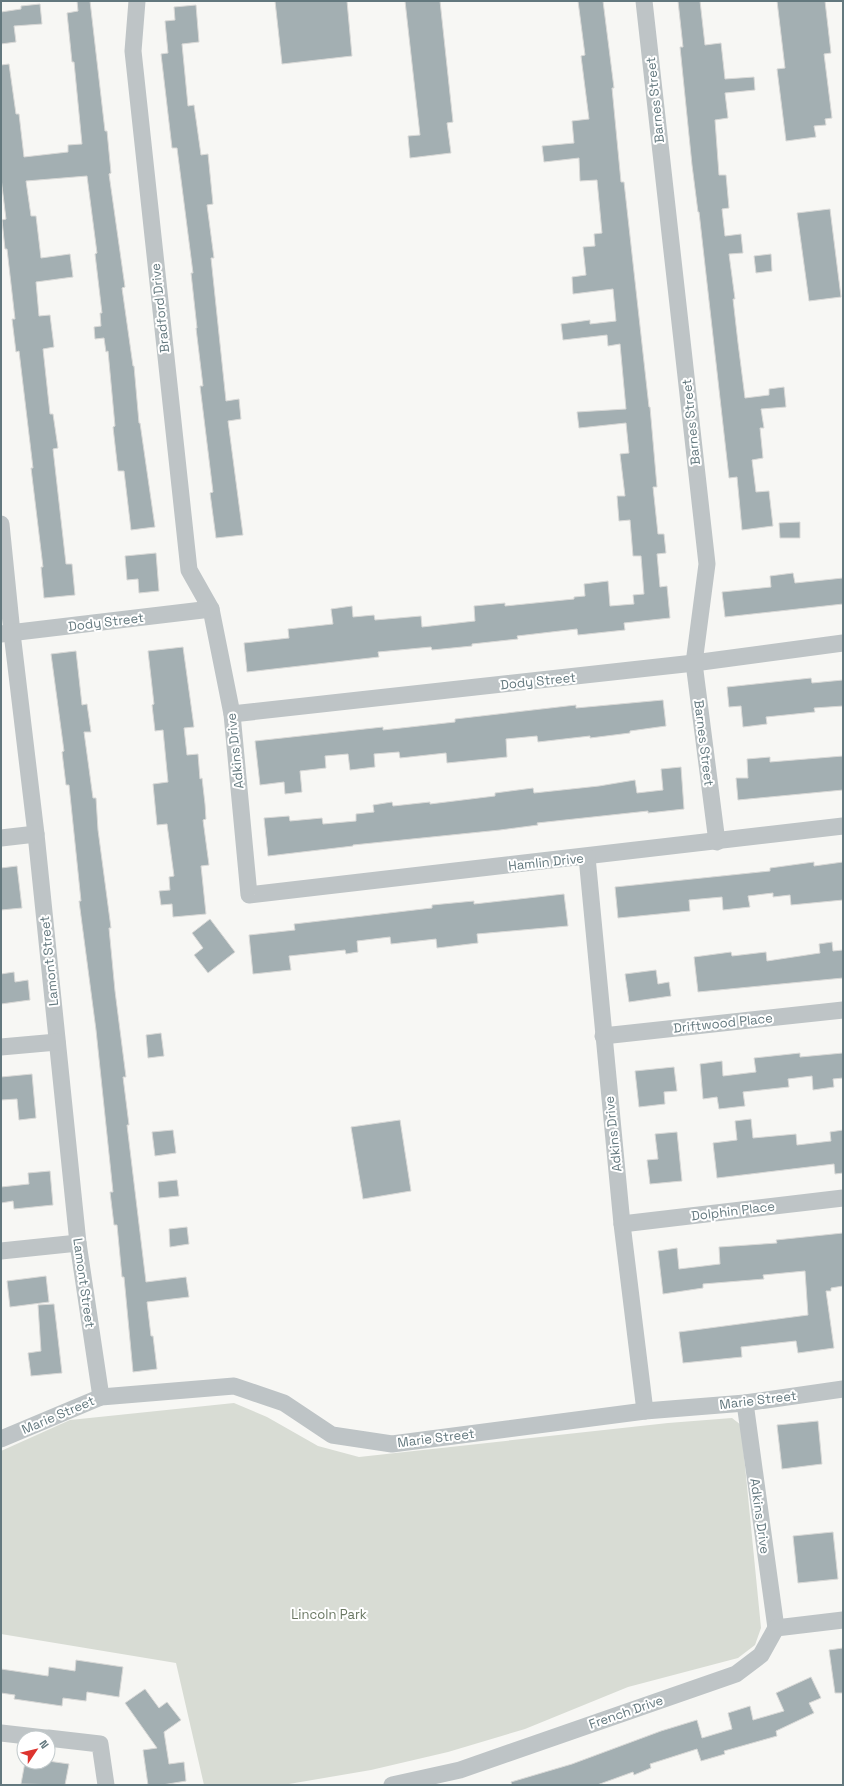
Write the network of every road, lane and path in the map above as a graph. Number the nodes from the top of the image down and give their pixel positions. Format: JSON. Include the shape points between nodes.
{"nodes":[{"id":1,"x":137,"y":1,"type":"edge"},
{"id":2,"x":644,"y":1,"type":"edge"},
{"id":3,"x":1,"y":524,"type":"edge"},
{"id":4,"x":211,"y":608,"type":"junction"},
{"id":5,"x":6,"y":634,"type":"edge"},
{"id":6,"x":843,"y":643,"type":"edge"},
{"id":7,"x":694,"y":663,"type":"junction"},
{"id":8,"x":232,"y":714,"type":"junction"},
{"id":9,"x":843,"y":826,"type":"edge"},
{"id":10,"x":36,"y":834,"type":"junction"},
{"id":11,"x":1,"y":838,"type":"edge"},
{"id":12,"x":717,"y":842,"type":"junction"},
{"id":13,"x":587,"y":857,"type":"junction"},
{"id":14,"x":249,"y":895,"type":"joint"},
{"id":15,"x":843,"y":1010,"type":"edge"},
{"id":16,"x":604,"y":1036,"type":"junction"},
{"id":17,"x":57,"y":1042,"type":"junction"},
{"id":18,"x":1,"y":1047,"type":"edge"},
{"id":19,"x":843,"y":1198,"type":"edge"},
{"id":20,"x":622,"y":1224,"type":"junction"},
{"id":21,"x":78,"y":1243,"type":"junction"},
{"id":22,"x":1,"y":1251,"type":"edge"},
{"id":23,"x":843,"y":1389,"type":"edge"},
{"id":24,"x":101,"y":1397,"type":"junction"},
{"id":25,"x":745,"y":1403,"type":"junction"},
{"id":26,"x":645,"y":1410,"type":"junction"},
{"id":27,"x":1,"y":1439,"type":"edge"},
{"id":28,"x":843,"y":1620,"type":"edge"},
{"id":29,"x":776,"y":1628,"type":"junction"},
{"id":30,"x":1,"y":1733,"type":"edge"},
{"id":31,"x":16,"y":1735,"type":"edge"},
{"id":32,"x":56,"y":1739,"type":"edge"},
{"id":33,"x":106,"y":1785,"type":"edge"},
{"id":34,"x":392,"y":1785,"type":"edge"}],
"edges":[{"from":1,"to":4,"type":"street","name":"Bradford Drive","via":[[133,51],[189,570]]},
{"from":2,"to":7,"type":"street","name":"Barnes Street","via":[[707,564]]},
{"from":3,"to":5,"type":"street","name":"Lamont Street"},
{"from":4,"to":5,"type":"street","name":"Dody Street"},
{"from":4,"to":8,"type":"street","name":"Adkins Drive"},
{"from":5,"to":10,"type":"street","name":"Lamont Street"},
{"from":6,"to":7,"type":"street","name":"Dody Street"},
{"from":7,"to":8,"type":"street","name":"Dody Street"},
{"from":7,"to":12,"type":"street","name":"Barnes Street"},
{"from":8,"to":14,"type":"street","name":"Adkins Drive"},
{"from":9,"to":12,"type":"street","name":"Hamlin Drive"},
{"from":10,"to":11,"type":"street"},
{"from":10,"to":17,"type":"street","name":"Lamont Street"},
{"from":12,"to":13,"type":"street","name":"Hamlin Drive"},
{"from":13,"to":14,"type":"street","name":"Hamlin Drive"},
{"from":13,"to":16,"type":"street","name":"Adkins Drive"},
{"from":15,"to":16,"type":"street","name":"Driftwood Place"},
{"from":16,"to":20,"type":"street","name":"Adkins Drive"},
{"from":17,"to":18,"type":"street"},
{"from":17,"to":21,"type":"street","name":"Lamont Street"},
{"from":19,"to":20,"type":"street","name":"Dolphin Place"},
{"from":20,"to":26,"type":"street","name":"Adkins Drive"},
{"from":21,"to":22,"type":"street"},
{"from":21,"to":24,"type":"street","name":"Lamont Street"},
{"from":23,"to":25,"type":"street","name":"Marie Street"},
{"from":24,"to":26,"type":"street","name":"Marie Street","via":[[234,1386],[284,1403],[332,1436],[392,1444]]},
{"from":24,"to":27,"type":"street","name":"Marie Street"},
{"from":25,"to":26,"type":"street","name":"Marie Street"},
{"from":25,"to":29,"type":"street","name":"Adkins Drive"},
{"from":28,"to":29,"type":"street"},
{"from":29,"to":34,"type":"street","name":"French Drive","via":[[761,1655],[736,1674],[460,1770]]},
{"from":30,"to":31,"type":"street"},
{"from":32,"to":33,"type":"street","via":[[100,1744]]}]}
